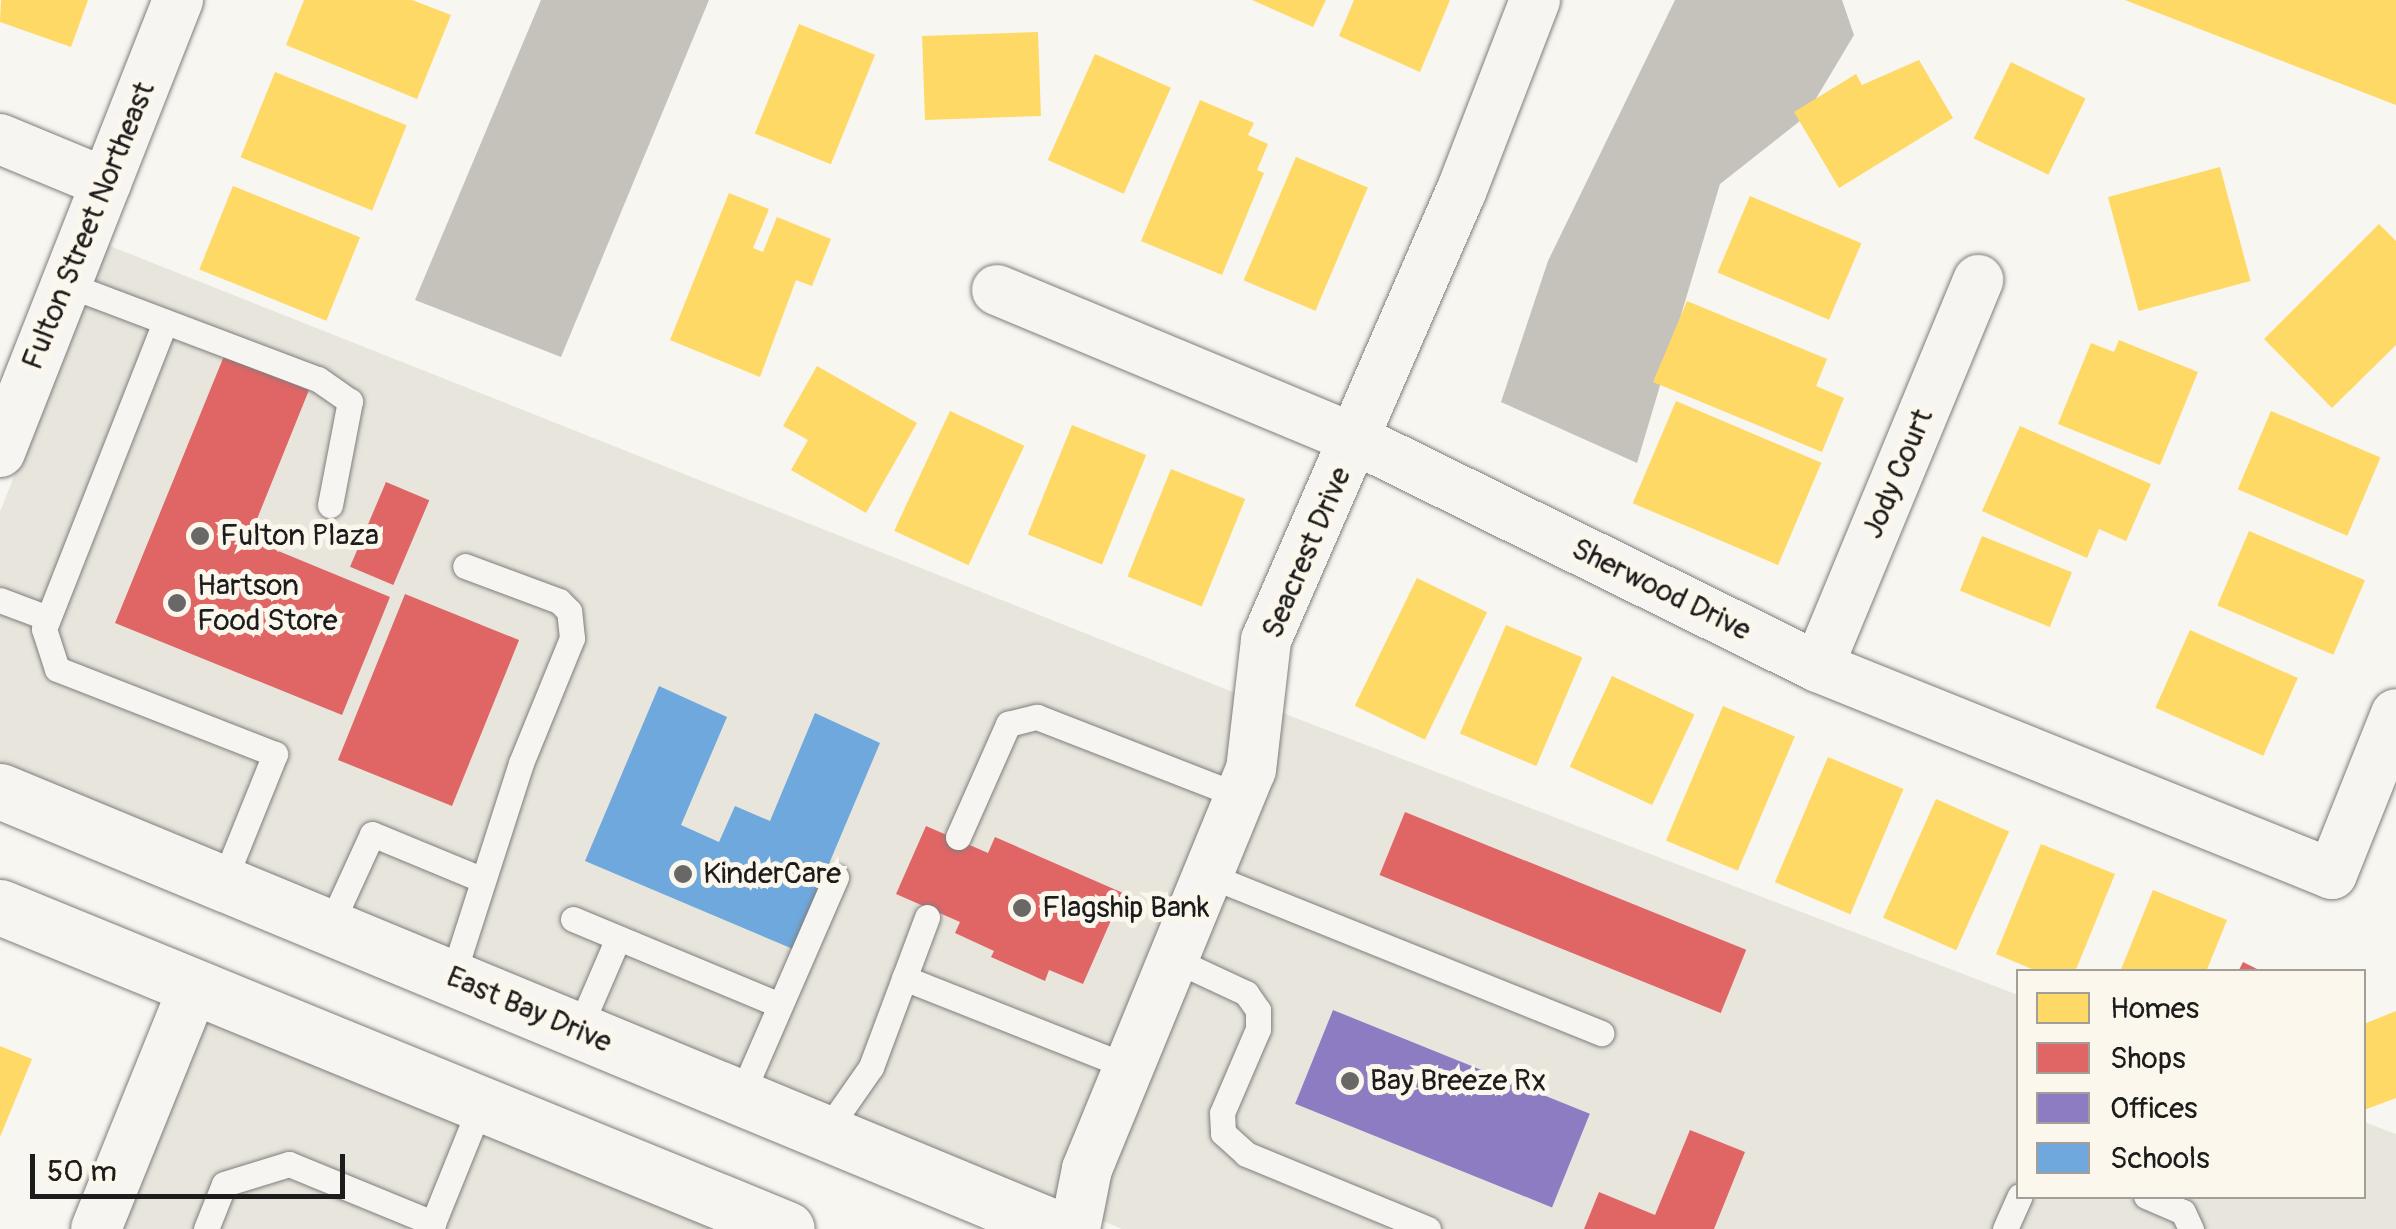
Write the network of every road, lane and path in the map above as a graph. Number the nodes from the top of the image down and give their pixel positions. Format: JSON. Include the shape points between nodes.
{"nodes":[{"id":1,"x":178,"y":0,"type":"edge"},
{"id":2,"x":1535,"y":0,"type":"edge"},
{"id":3,"x":0,"y":139,"type":"edge"},
{"id":4,"x":106,"y":183,"type":"junction"},
{"id":5,"x":1978,"y":280,"type":"dead end"},
{"id":6,"x":66,"y":284,"type":"junction"},
{"id":7,"x":996,"y":290,"type":"dead end"},
{"id":8,"x":165,"y":322,"type":"junction"},
{"id":9,"x":1356,"y":439,"type":"junction"},
{"id":10,"x":0,"y":452,"type":"edge"},
{"id":11,"x":330,"y":505,"type":"dead end"},
{"id":12,"x":465,"y":566,"type":"dead end"},
{"id":13,"x":0,"y":600,"type":"edge"},
{"id":14,"x":48,"y":618,"type":"junction"},
{"id":15,"x":1818,"y":667,"type":"junction"},
{"id":16,"x":2396,"y":714,"type":"edge"},
{"id":17,"x":0,"y":792,"type":"edge"},
{"id":18,"x":1240,"y":796,"type":"junction"},
{"id":19,"x":958,"y":837,"type":"dead end"},
{"id":20,"x":1208,"y":875,"type":"junction"},
{"id":21,"x":836,"y":877,"type":"dead end"},
{"id":22,"x":484,"y":880,"type":"junction"},
{"id":23,"x":223,"y":884,"type":"junction"},
{"id":24,"x":0,"y":907,"type":"edge"},
{"id":25,"x":927,"y":917,"type":"dead end"},
{"id":26,"x":574,"y":919,"type":"dead end"},
{"id":27,"x":329,"y":928,"type":"junction"},
{"id":28,"x":618,"y":938,"type":"junction"},
{"id":29,"x":1174,"y":959,"type":"junction"},
{"id":30,"x":452,"y":978,"type":"junction"},
{"id":31,"x":904,"y":978,"type":"junction"},
{"id":32,"x":194,"y":987,"type":"junction"},
{"id":33,"x":780,"y":1006,"type":"junction"},
{"id":34,"x":578,"y":1030,"type":"junction"},
{"id":35,"x":1602,"y":1033,"type":"dead end"},
{"id":36,"x":1129,"y":1067,"type":"junction"},
{"id":37,"x":740,"y":1098,"type":"junction"},
{"id":38,"x":481,"y":1104,"type":"junction"},
{"id":39,"x":825,"y":1133,"type":"junction"},
{"id":40,"x":2019,"y":1199,"type":"edge"},
{"id":41,"x":2153,"y":1199,"type":"edge"},
{"id":42,"x":784,"y":1228,"type":"edge"},
{"id":43,"x":96,"y":1229,"type":"edge"},
{"id":44,"x":206,"y":1229,"type":"edge"},
{"id":45,"x":1058,"y":1229,"type":"edge"},
{"id":46,"x":1075,"y":1229,"type":"edge"},
{"id":47,"x":1428,"y":1229,"type":"edge"},
{"id":48,"x":2005,"y":1229,"type":"edge"},
{"id":49,"x":2192,"y":1229,"type":"edge"}],
"edges":[{"from":1,"to":4,"type":"street","name":"Fulton Street Northeast"},
{"from":2,"to":9,"type":"street","name":"Seacrest Drive"},
{"from":3,"to":4,"type":"street"},
{"from":4,"to":6,"type":"street","name":"Fulton Street Northeast"},
{"from":5,"to":15,"type":"street","name":"Jody Court"},
{"from":6,"to":8,"type":"lane"},
{"from":6,"to":10,"type":"street","name":"Fulton Street Northeast"},
{"from":7,"to":9,"type":"street","name":"Sherwood Drive"},
{"from":8,"to":11,"type":"lane","via":[[318,379],[350,402]]},
{"from":8,"to":14,"type":"lane"},
{"from":9,"to":15,"type":"street","name":"Sherwood Drive"},
{"from":9,"to":18,"type":"street","name":"Seacrest Drive","via":[[1266,640],[1251,770]]},
{"from":12,"to":22,"type":"lane","via":[[559,601],[570,611],[572,638],[521,763]]},
{"from":13,"to":14,"type":"lane"},
{"from":14,"to":23,"type":"lane","via":[[44,629],[58,669],[275,754]]},
{"from":15,"to":16,"type":"street","name":"Sherwood Drive","via":[[2332,874]]},
{"from":17,"to":23,"type":"main road","name":"East Bay Drive"},
{"from":18,"to":19,"type":"lane","via":[[1038,717],[1008,724]]},
{"from":18,"to":20,"type":"street","name":"Seacrest Drive"},
{"from":20,"to":29,"type":"street","name":"Seacrest Drive"},
{"from":20,"to":35,"type":"lane"},
{"from":21,"to":33,"type":"lane"},
{"from":22,"to":27,"type":"lane","via":[[372,834]]},
{"from":22,"to":30,"type":"lane"},
{"from":23,"to":27,"type":"main road","name":"East Bay Drive"},
{"from":24,"to":32,"type":"main road"},
{"from":25,"to":31,"type":"lane"},
{"from":26,"to":28,"type":"lane"},
{"from":27,"to":30,"type":"main road","name":"East Bay Drive"},
{"from":28,"to":33,"type":"lane"},
{"from":28,"to":34,"type":"lane"},
{"from":29,"to":36,"type":"street","name":"Seacrest Drive"},
{"from":29,"to":47,"type":"lane","via":[[1246,993],[1258,1010],[1258,1029],[1222,1113],[1223,1133],[1246,1154]]},
{"from":30,"to":34,"type":"main road","name":"East Bay Drive"},
{"from":31,"to":36,"type":"lane"},
{"from":31,"to":39,"type":"lane","via":[[871,1067]]},
{"from":32,"to":38,"type":"main road"},
{"from":32,"to":43,"type":"street"},
{"from":33,"to":37,"type":"lane"},
{"from":34,"to":37,"type":"main road","name":"East Bay Drive"},
{"from":36,"to":46,"type":"street","name":"Seacrest Drive","via":[[1087,1169]]},
{"from":37,"to":39,"type":"main road","name":"East Bay Drive"},
{"from":38,"to":42,"type":"main road"},
{"from":38,"to":44,"type":"lane","via":[[433,1222],[289,1164],[224,1184]]},
{"from":39,"to":45,"type":"main road","name":"East Bay Drive"},
{"from":40,"to":48,"type":"lane"},
{"from":41,"to":49,"type":"lane","via":[[2183,1212]]}]}
